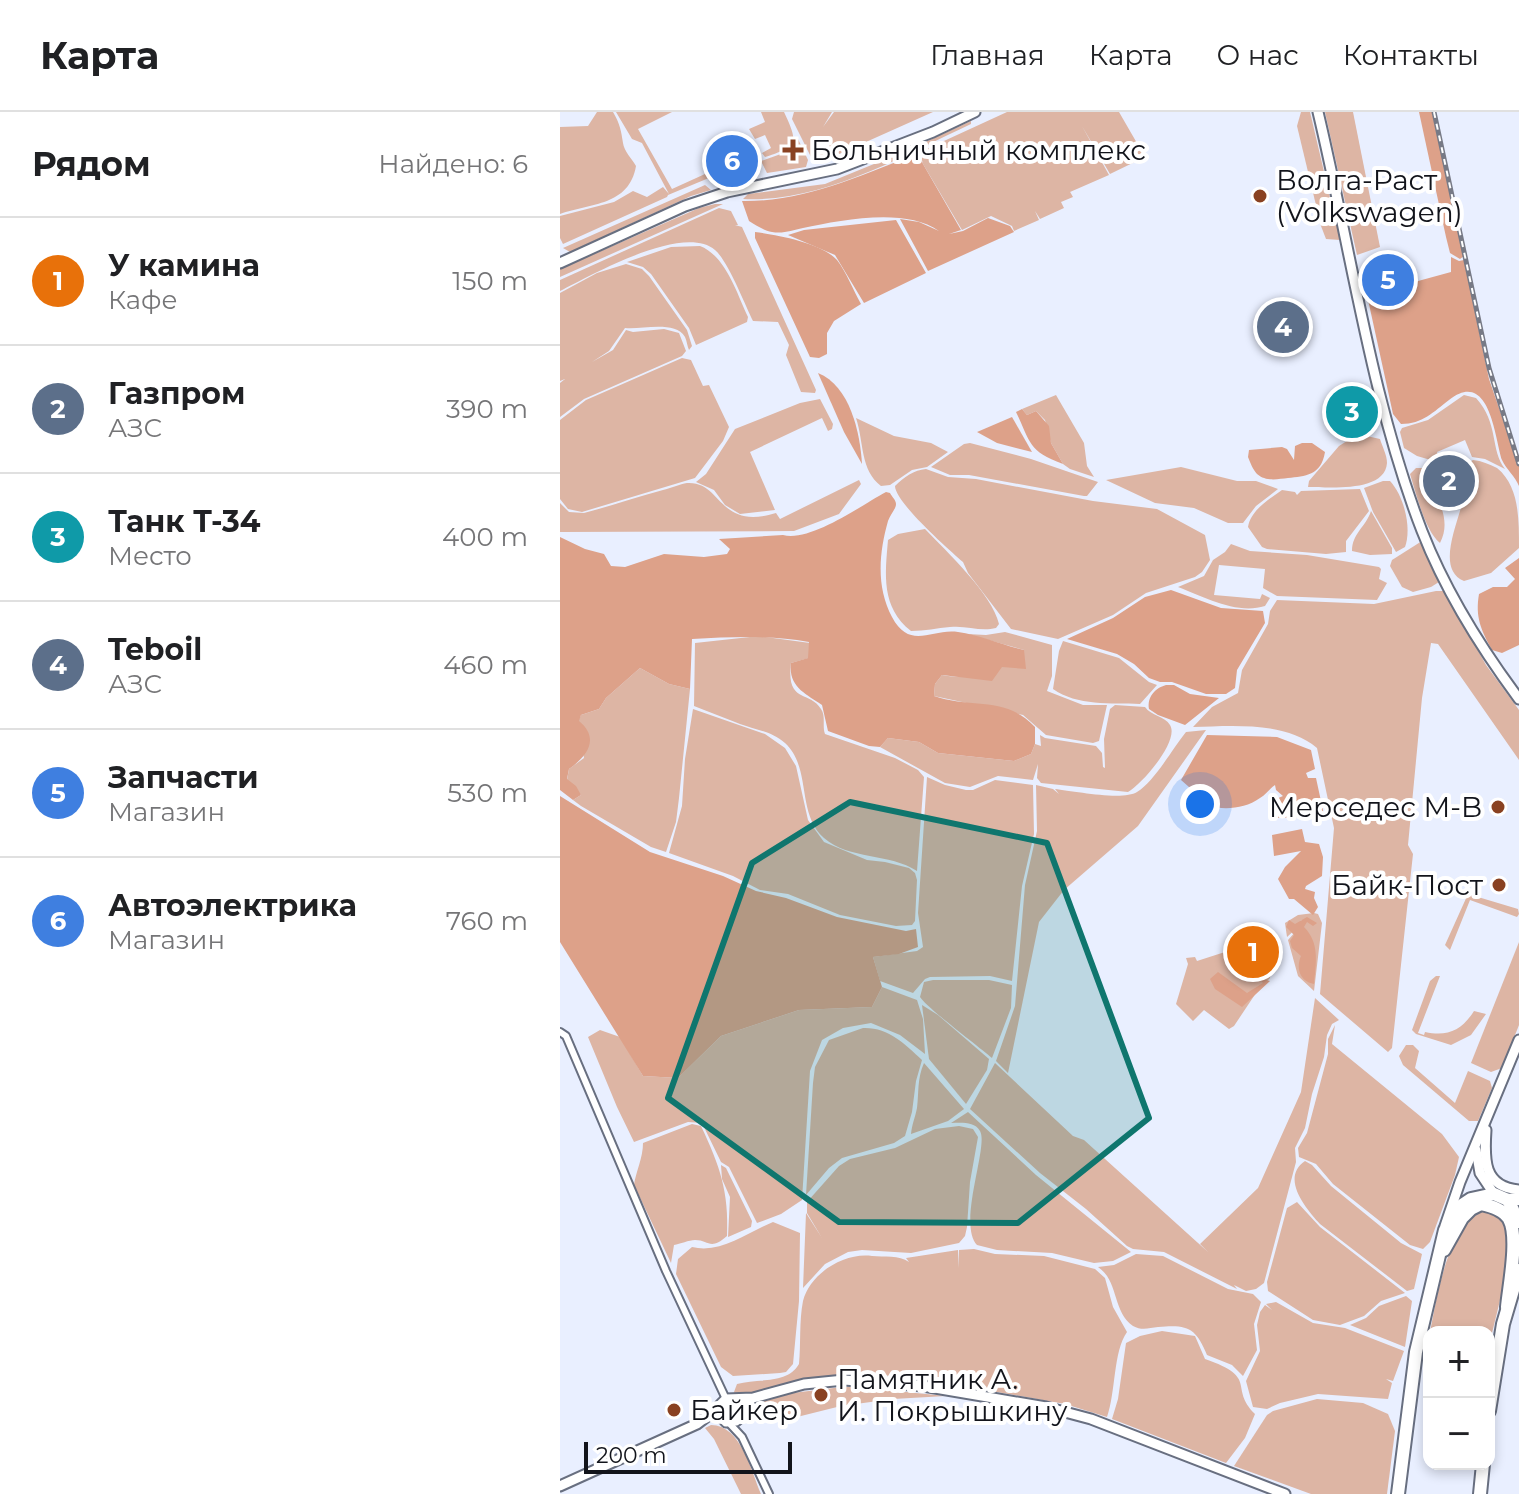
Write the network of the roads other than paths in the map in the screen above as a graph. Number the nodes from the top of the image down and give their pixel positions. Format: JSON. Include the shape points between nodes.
{"nodes":[{"id":1,"x":975,"y":112,"type":"edge"},
{"id":2,"x":1318,"y":112,"type":"edge"},
{"id":3,"x":560,"y":263,"type":"edge"},
{"id":4,"x":1519,"y":699,"type":"edge"},
{"id":5,"x":563,"y":1034,"type":"edge"},
{"id":6,"x":1519,"y":1040,"type":"edge"},
{"id":7,"x":1486,"y":1119,"type":"junction"},
{"id":8,"x":1476,"y":1147,"type":"junction"},
{"id":9,"x":1519,"y":1190,"type":"edge"},
{"id":10,"x":1494,"y":1194,"type":"junction"},
{"id":11,"x":1514,"y":1200,"type":"edge"},
{"id":12,"x":1519,"y":1222,"type":"edge"},
{"id":13,"x":1445,"y":1230,"type":"junction"},
{"id":14,"x":1438,"y":1260,"type":"junction"},
{"id":15,"x":1519,"y":1270,"type":"edge"},
{"id":16,"x":1507,"y":1307,"type":"junction"},
{"id":17,"x":767,"y":1394,"type":"junction"},
{"id":18,"x":1491,"y":1398,"type":"edge"},
{"id":19,"x":730,"y":1399,"type":"junction"},
{"id":20,"x":718,"y":1408,"type":"junction"},
{"id":21,"x":742,"y":1414,"type":"junction"},
{"id":22,"x":727,"y":1422,"type":"junction"},
{"id":23,"x":697,"y":1424,"type":"junction"},
{"id":24,"x":742,"y":1437,"type":"junction"},
{"id":25,"x":1482,"y":1470,"type":"edge"},
{"id":26,"x":560,"y":1486,"type":"edge"},
{"id":27,"x":769,"y":1494,"type":"edge"},
{"id":28,"x":1285,"y":1494,"type":"edge"},
{"id":29,"x":1398,"y":1494,"type":"edge"},
{"id":30,"x":1480,"y":1494,"type":"edge"}],
"edges":[{"from":1,"to":3,"type":"main road","via":[[837,169],[685,206]]},
{"from":2,"to":4,"type":"main road","via":[[1408,494],[1473,633]]},
{"from":5,"to":19,"type":"street","via":[[660,1257]]},
{"from":6,"to":7,"type":"main road"},
{"from":7,"to":8,"type":"main road"},
{"from":7,"to":9,"type":"main road","via":[[1487,1169],[1497,1184]]},
{"from":8,"to":10,"type":"main road","via":[[1480,1173]]},
{"from":8,"to":13,"type":"main road"},
{"from":10,"to":11,"type":"highway"},
{"from":10,"to":13,"type":"highway","via":[[1462,1205]]},
{"from":11,"to":12,"type":"highway"},
{"from":13,"to":14,"type":"highway"},
{"from":14,"to":16,"type":"highway","via":[[1471,1209],[1481,1204],[1503,1212],[1512,1234]]},
{"from":14,"to":29,"type":"highway","via":[[1416,1352]]},
{"from":15,"to":16,"type":"highway"},
{"from":16,"to":18,"type":"highway"},
{"from":17,"to":19,"type":"main road"},
{"from":17,"to":21,"type":"main road"},
{"from":17,"to":28,"type":"main road","via":[[824,1381],[865,1380],[1046,1407],[1091,1419]]},
{"from":19,"to":20,"type":"main road"},
{"from":19,"to":21,"type":"main road","via":[[741,1404]]},
{"from":20,"to":22,"type":"main road"},
{"from":20,"to":23,"type":"main road"},
{"from":21,"to":22,"type":"main road"},
{"from":21,"to":24,"type":"street"},
{"from":22,"to":23,"type":"main road"},
{"from":22,"to":24,"type":"street"},
{"from":23,"to":26,"type":"main road"},
{"from":24,"to":27,"type":"street"},
{"from":25,"to":30,"type":"highway"}]}
